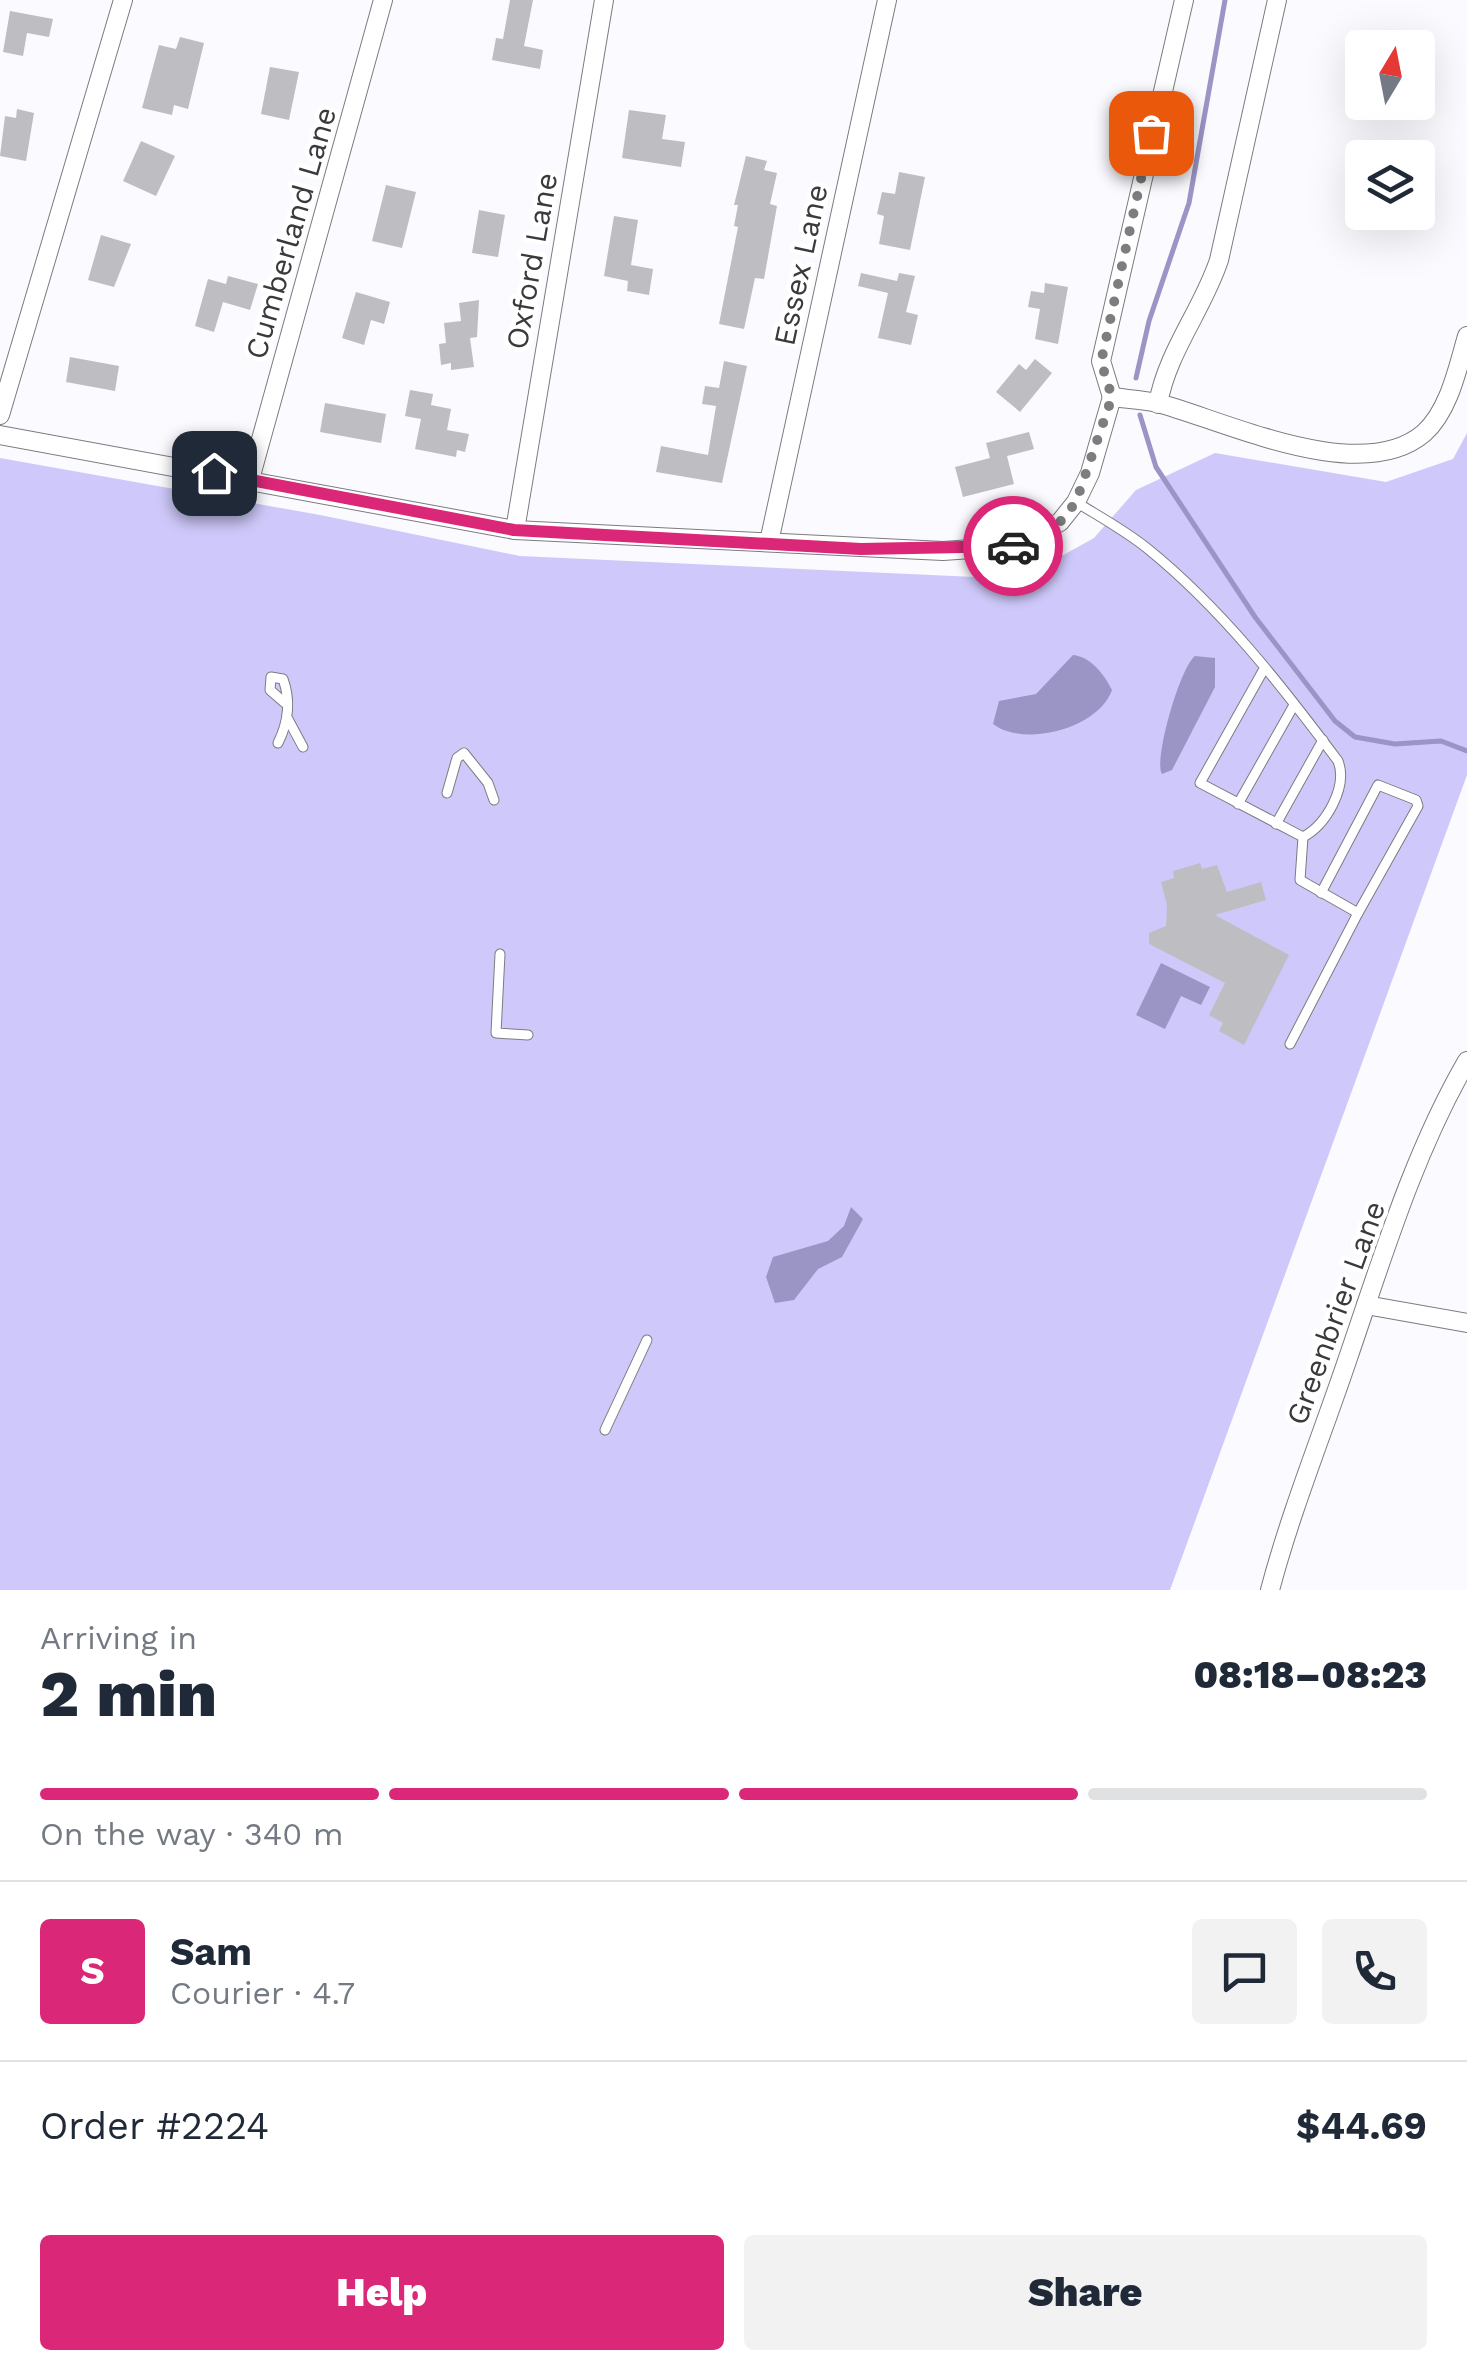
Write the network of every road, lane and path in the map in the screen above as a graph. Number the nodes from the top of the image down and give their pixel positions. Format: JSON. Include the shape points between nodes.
{"nodes":[{"id":1,"x":124,"y":0,"type":"edge"},
{"id":2,"x":383,"y":0,"type":"edge"},
{"id":3,"x":604,"y":0,"type":"edge"},
{"id":4,"x":887,"y":0,"type":"edge"},
{"id":5,"x":1184,"y":0,"type":"edge"},
{"id":6,"x":1278,"y":0,"type":"edge"},
{"id":7,"x":1467,"y":336,"type":"edge"},
{"id":8,"x":1112,"y":397,"type":"junction"},
{"id":9,"x":1158,"y":404,"type":"junction"},
{"id":10,"x":0,"y":415,"type":"edge"},
{"id":11,"x":0,"y":435,"type":"edge"},
{"id":12,"x":250,"y":479,"type":"junction"},
{"id":13,"x":1076,"y":502,"type":"junction"},
{"id":14,"x":514,"y":530,"type":"junction"},
{"id":15,"x":769,"y":542,"type":"junction"},
{"id":16,"x":1264,"y":669,"type":"junction"},
{"id":17,"x":285,"y":703,"type":"dead end"},
{"id":18,"x":1294,"y":704,"type":"junction"},
{"id":19,"x":288,"y":718,"type":"junction"},
{"id":20,"x":1323,"y":740,"type":"junction"},
{"id":21,"x":278,"y":743,"type":"dead end"},
{"id":22,"x":303,"y":747,"type":"dead end"},
{"id":23,"x":447,"y":793,"type":"dead end"},
{"id":24,"x":494,"y":800,"type":"dead end"},
{"id":25,"x":1238,"y":804,"type":"junction"},
{"id":26,"x":1276,"y":824,"type":"junction"},
{"id":27,"x":1303,"y":837,"type":"junction"},
{"id":28,"x":1321,"y":893,"type":"junction"},
{"id":29,"x":1358,"y":914,"type":"junction"},
{"id":30,"x":500,"y":954,"type":"dead end"},
{"id":31,"x":528,"y":1035,"type":"dead end"},
{"id":32,"x":1290,"y":1044,"type":"dead end"},
{"id":33,"x":1467,"y":1061,"type":"edge"},
{"id":34,"x":1366,"y":1305,"type":"junction"},
{"id":35,"x":1467,"y":1323,"type":"edge"},
{"id":36,"x":646,"y":1340,"type":"dead end"},
{"id":37,"x":605,"y":1430,"type":"dead end"},
{"id":38,"x":1270,"y":1590,"type":"edge"}],
"edges":[{"from":1,"to":10,"type":"street"},
{"from":2,"to":12,"type":"street","name":"Cumberland Lane"},
{"from":3,"to":14,"type":"street","name":"Oxford Lane"},
{"from":4,"to":15,"type":"street","name":"Essex Lane"},
{"from":5,"to":8,"type":"street","via":[[1101,362]]},
{"from":6,"to":9,"type":"street","via":[[1219,260],[1162,379]]},
{"from":7,"to":9,"type":"street","via":[[1437,417],[1403,447],[1342,452],[1299,445]]},
{"from":8,"to":9,"type":"street"},
{"from":8,"to":13,"type":"street"},
{"from":11,"to":12,"type":"street"},
{"from":12,"to":14,"type":"street"},
{"from":13,"to":15,"type":"street","via":[[1060,522],[1014,546],[943,551]]},
{"from":13,"to":16,"type":"lane","via":[[1146,548],[1216,612]]},
{"from":14,"to":15,"type":"street"},
{"from":16,"to":18,"type":"lane"},
{"from":16,"to":25,"type":"lane","via":[[1200,783]]},
{"from":17,"to":19,"type":"lane"},
{"from":18,"to":20,"type":"lane"},
{"from":18,"to":25,"type":"lane"},
{"from":19,"to":21,"type":"lane"},
{"from":19,"to":22,"type":"lane"},
{"from":20,"to":26,"type":"lane"},
{"from":20,"to":27,"type":"lane","via":[[1342,781],[1321,822]]},
{"from":23,"to":24,"type":"lane","via":[[464,754]]},
{"from":25,"to":26,"type":"lane"},
{"from":26,"to":27,"type":"lane"},
{"from":27,"to":28,"type":"lane","via":[[1298,876]]},
{"from":28,"to":29,"type":"lane"},
{"from":28,"to":29,"type":"lane","via":[[1378,785],[1416,800]]},
{"from":29,"to":32,"type":"lane"},
{"from":30,"to":31,"type":"lane","via":[[494,1028],[500,1036]]},
{"from":33,"to":34,"type":"street","name":"Greenbrier Lane","via":[[1442,1105]]},
{"from":34,"to":35,"type":"street"},
{"from":34,"to":38,"type":"street","name":"Greenbrier Lane"},
{"from":36,"to":37,"type":"lane"}]}
